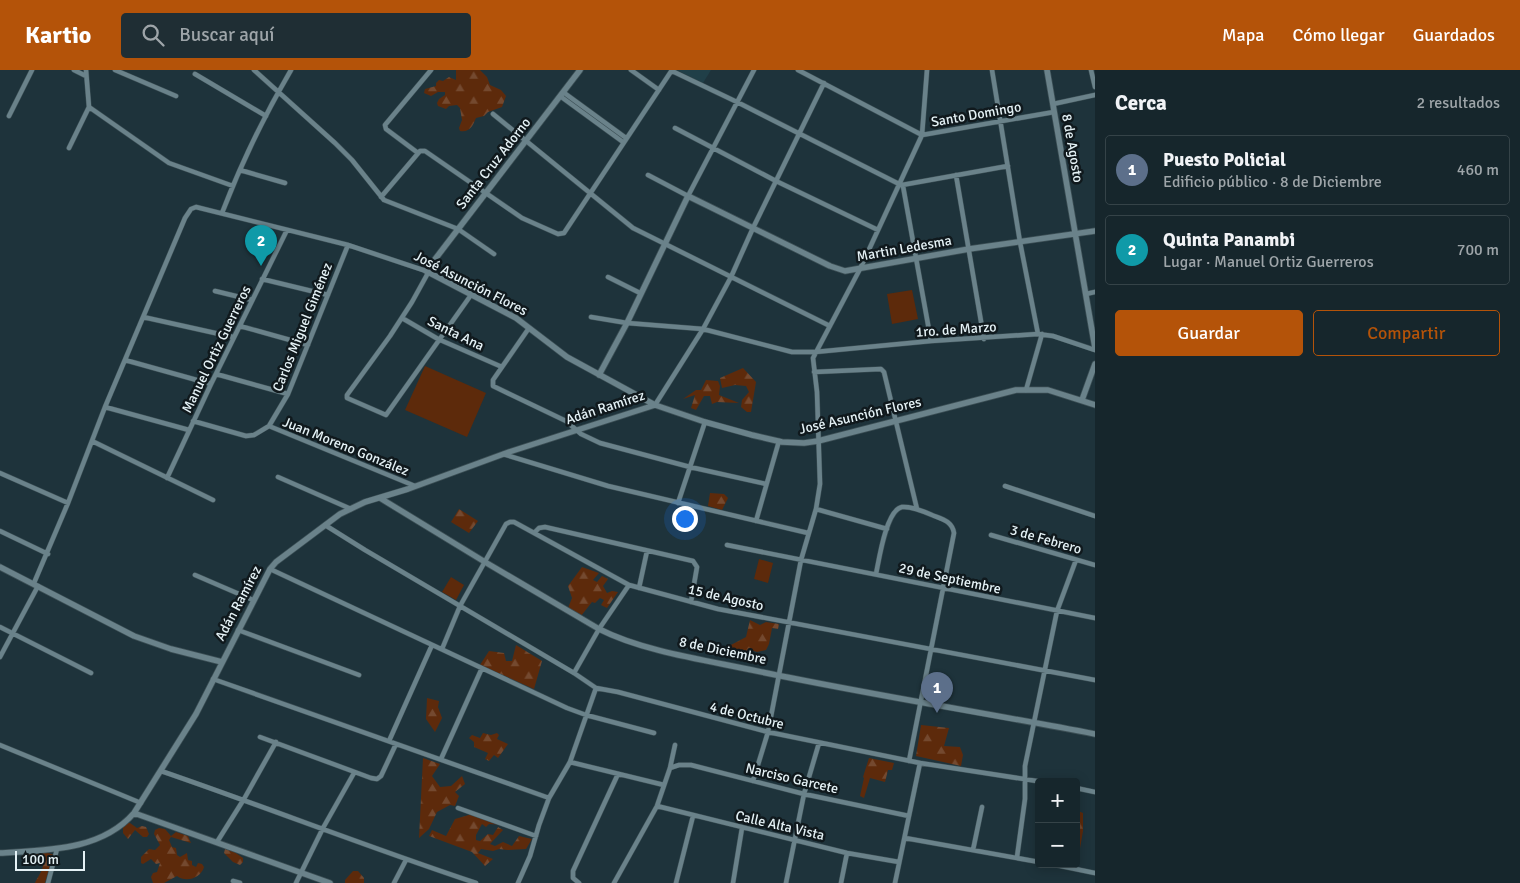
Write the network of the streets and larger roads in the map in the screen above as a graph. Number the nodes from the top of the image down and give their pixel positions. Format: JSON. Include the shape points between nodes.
{"nodes":[{"id":1,"x":32,"y":70,"type":"edge"},
{"id":2,"x":74,"y":70,"type":"edge"},
{"id":3,"x":86,"y":70,"type":"edge"},
{"id":4,"x":115,"y":70,"type":"edge"},
{"id":5,"x":254,"y":70,"type":"edge"},
{"id":6,"x":291,"y":70,"type":"edge"},
{"id":7,"x":431,"y":70,"type":"edge"},
{"id":8,"x":580,"y":70,"type":"edge"},
{"id":9,"x":631,"y":70,"type":"edge"},
{"id":10,"x":672,"y":70,"type":"edge"},
{"id":11,"x":754,"y":70,"type":"edge"},
{"id":12,"x":798,"y":70,"type":"edge"},
{"id":13,"x":927,"y":70,"type":"edge"},
{"id":14,"x":992,"y":70,"type":"edge"},
{"id":15,"x":1047,"y":70,"type":"edge"},
{"id":16,"x":1090,"y":70,"type":"edge"},
{"id":17,"x":195,"y":74,"type":"dead end"},
{"id":18,"x":86,"y":76,"type":"junction"},
{"id":19,"x":824,"y":84,"type":"junction"},
{"id":20,"x":1095,"y":87,"type":"edge"},
{"id":21,"x":658,"y":90,"type":"junction"},
{"id":22,"x":279,"y":91,"type":"junction"},
{"id":23,"x":562,"y":94,"type":"junction"},
{"id":24,"x":1095,"y":95,"type":"edge"},
{"id":25,"x":176,"y":96,"type":"dead end"},
{"id":26,"x":736,"y":102,"type":"junction"},
{"id":27,"x":1053,"y":104,"type":"junction"},
{"id":28,"x":89,"y":107,"type":"junction"},
{"id":29,"x":1054,"y":112,"type":"junction"},
{"id":30,"x":493,"y":114,"type":"dead end"},
{"id":31,"x":9,"y":116,"type":"dead end"},
{"id":32,"x":266,"y":116,"type":"junction"},
{"id":33,"x":1000,"y":122,"type":"junction"},
{"id":34,"x":675,"y":128,"type":"dead end"},
{"id":35,"x":800,"y":134,"type":"junction"},
{"id":36,"x":922,"y":135,"type":"junction"},
{"id":37,"x":625,"y":140,"type":"junction"},
{"id":38,"x":526,"y":142,"type":"junction"},
{"id":39,"x":69,"y":148,"type":"dead end"},
{"id":40,"x":713,"y":148,"type":"junction"},
{"id":41,"x":418,"y":153,"type":"junction"},
{"id":42,"x":1008,"y":166,"type":"junction"},
{"id":43,"x":240,"y":170,"type":"junction"},
{"id":44,"x":648,"y":175,"type":"dead end"},
{"id":45,"x":956,"y":175,"type":"junction"},
{"id":46,"x":776,"y":181,"type":"junction"},
{"id":47,"x":285,"y":183,"type":"dead end"},
{"id":48,"x":901,"y":185,"type":"junction"},
{"id":49,"x":232,"y":186,"type":"junction"},
{"id":50,"x":487,"y":194,"type":"junction"},
{"id":51,"x":589,"y":194,"type":"junction"},
{"id":52,"x":688,"y":196,"type":"junction"},
{"id":53,"x":381,"y":197,"type":"junction"},
{"id":54,"x":222,"y":214,"type":"junction"},
{"id":55,"x":458,"y":228,"type":"junction"},
{"id":56,"x":753,"y":228,"type":"junction"},
{"id":57,"x":287,"y":230,"type":"junction"},
{"id":58,"x":878,"y":230,"type":"junction"},
{"id":59,"x":1095,"y":231,"type":"edge"},
{"id":60,"x":1075,"y":234,"type":"junction"},
{"id":61,"x":1020,"y":242,"type":"junction"},
{"id":62,"x":348,"y":244,"type":"junction"},
{"id":63,"x":664,"y":244,"type":"junction"},
{"id":64,"x":969,"y":249,"type":"junction"},
{"id":65,"x":494,"y":254,"type":"dead end"},
{"id":66,"x":915,"y":258,"type":"junction"},
{"id":67,"x":860,"y":269,"type":"junction"},
{"id":68,"x":427,"y":272,"type":"junction"},
{"id":69,"x":608,"y":277,"type":"dead end"},
{"id":70,"x":731,"y":277,"type":"junction"},
{"id":71,"x":262,"y":279,"type":"junction"},
{"id":72,"x":215,"y":291,"type":"dead end"},
{"id":73,"x":1095,"y":292,"type":"edge"},
{"id":74,"x":640,"y":293,"type":"junction"},
{"id":75,"x":471,"y":294,"type":"junction"},
{"id":76,"x":1086,"y":294,"type":"junction"},
{"id":77,"x":328,"y":295,"type":"junction"},
{"id":78,"x":252,"y":300,"type":"junction"},
{"id":79,"x":142,"y":317,"type":"junction"},
{"id":80,"x":591,"y":317,"type":"dead end"},
{"id":81,"x":402,"y":318,"type":"junction"},
{"id":82,"x":627,"y":323,"type":"junction"},
{"id":83,"x":240,"y":326,"type":"junction"},
{"id":84,"x":830,"y":326,"type":"junction"},
{"id":85,"x":529,"y":328,"type":"junction"},
{"id":86,"x":703,"y":329,"type":"junction"},
{"id":87,"x":1040,"y":334,"type":"junction"},
{"id":88,"x":233,"y":337,"type":"junction"},
{"id":89,"x":438,"y":339,"type":"junction"},
{"id":90,"x":984,"y":339,"type":"junction"},
{"id":91,"x":931,"y":341,"type":"junction"},
{"id":92,"x":308,"y":345,"type":"junction"},
{"id":93,"x":1095,"y":349,"type":"edge"},
{"id":94,"x":815,"y":352,"type":"junction"},
{"id":95,"x":125,"y":360,"type":"junction"},
{"id":96,"x":1095,"y":364,"type":"edge"},
{"id":97,"x":502,"y":367,"type":"junction"},
{"id":98,"x":814,"y":372,"type":"junction"},
{"id":99,"x":216,"y":374,"type":"junction"},
{"id":100,"x":599,"y":375,"type":"junction"},
{"id":101,"x":211,"y":384,"type":"junction"},
{"id":102,"x":1026,"y":390,"type":"junction"},
{"id":103,"x":288,"y":394,"type":"junction"},
{"id":104,"x":1082,"y":400,"type":"junction"},
{"id":105,"x":656,"y":404,"type":"junction"},
{"id":106,"x":1095,"y":405,"type":"edge"},
{"id":107,"x":105,"y":407,"type":"junction"},
{"id":108,"x":193,"y":421,"type":"junction"},
{"id":109,"x":894,"y":421,"type":"junction"},
{"id":110,"x":705,"y":422,"type":"junction"},
{"id":111,"x":268,"y":426,"type":"junction"},
{"id":112,"x":189,"y":430,"type":"junction"},
{"id":113,"x":575,"y":430,"type":"junction"},
{"id":114,"x":92,"y":441,"type":"junction"},
{"id":115,"x":779,"y":441,"type":"junction"},
{"id":116,"x":818,"y":441,"type":"junction"},
{"id":117,"x":502,"y":454,"type":"junction"},
{"id":118,"x":690,"y":467,"type":"junction"},
{"id":119,"x":0,"y":474,"type":"edge"},
{"id":120,"x":278,"y":477,"type":"dead end"},
{"id":121,"x":167,"y":478,"type":"junction"},
{"id":122,"x":766,"y":484,"type":"junction"},
{"id":123,"x":415,"y":486,"type":"junction"},
{"id":124,"x":1005,"y":486,"type":"dead end"},
{"id":125,"x":380,"y":498,"type":"junction"},
{"id":126,"x":213,"y":500,"type":"dead end"},
{"id":127,"x":68,"y":503,"type":"junction"},
{"id":128,"x":678,"y":503,"type":"junction"},
{"id":129,"x":351,"y":509,"type":"junction"},
{"id":130,"x":816,"y":509,"type":"junction"},
{"id":131,"x":917,"y":509,"type":"junction"},
{"id":132,"x":1095,"y":516,"type":"edge"},
{"id":133,"x":756,"y":521,"type":"junction"},
{"id":134,"x":325,"y":525,"type":"junction"},
{"id":135,"x":887,"y":529,"type":"junction"},
{"id":136,"x":0,"y":531,"type":"edge"},
{"id":137,"x":535,"y":532,"type":"junction"},
{"id":138,"x":808,"y":533,"type":"junction"},
{"id":139,"x":991,"y":535,"type":"dead end"},
{"id":140,"x":727,"y":545,"type":"dead end"},
{"id":141,"x":647,"y":551,"type":"junction"},
{"id":142,"x":48,"y":554,"type":"junction"},
{"id":143,"x":801,"y":560,"type":"junction"},
{"id":144,"x":1076,"y":560,"type":"junction"},
{"id":145,"x":484,"y":562,"type":"junction"},
{"id":146,"x":1095,"y":565,"type":"edge"},
{"id":147,"x":0,"y":567,"type":"edge"},
{"id":148,"x":270,"y":569,"type":"junction"},
{"id":149,"x":876,"y":574,"type":"junction"},
{"id":150,"x":195,"y":575,"type":"dead end"},
{"id":151,"x":36,"y":584,"type":"junction"},
{"id":152,"x":629,"y":585,"type":"junction"},
{"id":153,"x":639,"y":588,"type":"junction"},
{"id":154,"x":943,"y":588,"type":"junction"},
{"id":155,"x":253,"y":600,"type":"junction"},
{"id":156,"x":691,"y":602,"type":"junction"},
{"id":157,"x":460,"y":606,"type":"junction"},
{"id":158,"x":1057,"y":611,"type":"junction"},
{"id":159,"x":1095,"y":618,"type":"edge"},
{"id":160,"x":789,"y":622,"type":"junction"},
{"id":161,"x":0,"y":627,"type":"edge"},
{"id":162,"x":599,"y":629,"type":"junction"},
{"id":163,"x":238,"y":630,"type":"junction"},
{"id":164,"x":12,"y":633,"type":"junction"},
{"id":165,"x":432,"y":645,"type":"junction"},
{"id":166,"x":442,"y":649,"type":"junction"},
{"id":167,"x":930,"y":649,"type":"junction"},
{"id":168,"x":0,"y":657,"type":"edge"},
{"id":169,"x":222,"y":662,"type":"junction"},
{"id":170,"x":482,"y":668,"type":"junction"},
{"id":171,"x":1045,"y":670,"type":"junction"},
{"id":172,"x":91,"y":672,"type":"dead end"},
{"id":173,"x":574,"y":673,"type":"junction"},
{"id":174,"x":359,"y":675,"type":"dead end"},
{"id":175,"x":779,"y":675,"type":"junction"},
{"id":176,"x":213,"y":679,"type":"junction"},
{"id":177,"x":1095,"y":680,"type":"edge"},
{"id":178,"x":596,"y":688,"type":"junction"},
{"id":179,"x":920,"y":702,"type":"junction"},
{"id":180,"x":586,"y":715,"type":"junction"},
{"id":181,"x":1035,"y":723,"type":"junction"},
{"id":182,"x":768,"y":732,"type":"junction"},
{"id":183,"x":654,"y":733,"type":"dead end"},
{"id":184,"x":1095,"y":734,"type":"edge"},
{"id":185,"x":260,"y":737,"type":"dead end"},
{"id":186,"x":276,"y":742,"type":"junction"},
{"id":187,"x":389,"y":742,"type":"junction"},
{"id":188,"x":819,"y":743,"type":"junction"},
{"id":189,"x":396,"y":744,"type":"junction"},
{"id":190,"x":0,"y":745,"type":"edge"},
{"id":191,"x":675,"y":745,"type":"dead end"},
{"id":192,"x":441,"y":759,"type":"junction"},
{"id":193,"x":909,"y":761,"type":"junction"},
{"id":194,"x":570,"y":762,"type":"junction"},
{"id":195,"x":920,"y":763,"type":"junction"},
{"id":196,"x":670,"y":768,"type":"junction"},
{"id":197,"x":160,"y":771,"type":"junction"},
{"id":198,"x":354,"y":773,"type":"junction"},
{"id":199,"x":618,"y":774,"type":"junction"},
{"id":200,"x":1025,"y":779,"type":"junction"},
{"id":201,"x":753,"y":781,"type":"junction"},
{"id":202,"x":1035,"y":781,"type":"edge"},
{"id":203,"x":664,"y":785,"type":"junction"},
{"id":204,"x":1080,"y":789,"type":"edge"},
{"id":205,"x":1095,"y":792,"type":"edge"},
{"id":206,"x":804,"y":794,"type":"junction"},
{"id":207,"x":549,"y":798,"type":"junction"},
{"id":208,"x":244,"y":799,"type":"junction"},
{"id":209,"x":141,"y":803,"type":"junction"},
{"id":210,"x":657,"y":806,"type":"junction"},
{"id":211,"x":982,"y":807,"type":"dead end"},
{"id":212,"x":458,"y":808,"type":"dead end"},
{"id":213,"x":134,"y":813,"type":"junction"},
{"id":214,"x":693,"y":816,"type":"junction"},
{"id":215,"x":909,"y":816,"type":"junction"},
{"id":216,"x":323,"y":828,"type":"junction"},
{"id":217,"x":742,"y":828,"type":"junction"},
{"id":218,"x":536,"y":836,"type":"junction"},
{"id":219,"x":905,"y":838,"type":"junction"},
{"id":220,"x":794,"y":840,"type":"junction"},
{"id":221,"x":217,"y":842,"type":"junction"},
{"id":222,"x":57,"y":849,"type":"junction"},
{"id":223,"x":973,"y":850,"type":"junction"},
{"id":224,"x":0,"y":853,"type":"edge"},
{"id":225,"x":847,"y":853,"type":"junction"},
{"id":226,"x":1016,"y":857,"type":"junction"},
{"id":227,"x":406,"y":860,"type":"junction"},
{"id":228,"x":1035,"y":861,"type":"edge"},
{"id":229,"x":900,"y":862,"type":"junction"},
{"id":230,"x":1071,"y":868,"type":"edge"},
{"id":231,"x":301,"y":873,"type":"junction"},
{"id":232,"x":1095,"y":873,"type":"edge"},
{"id":233,"x":233,"y":881,"type":"dead end"},
{"id":234,"x":48,"y":883,"type":"edge"},
{"id":235,"x":240,"y":883,"type":"edge"},
{"id":236,"x":296,"y":883,"type":"edge"},
{"id":237,"x":330,"y":883,"type":"edge"},
{"id":238,"x":394,"y":883,"type":"edge"},
{"id":239,"x":476,"y":883,"type":"edge"},
{"id":240,"x":518,"y":883,"type":"edge"},
{"id":241,"x":579,"y":883,"type":"edge"},
{"id":242,"x":614,"y":883,"type":"edge"},
{"id":243,"x":676,"y":883,"type":"edge"},
{"id":244,"x":733,"y":883,"type":"edge"},
{"id":245,"x":786,"y":883,"type":"edge"},
{"id":246,"x":841,"y":883,"type":"edge"},
{"id":247,"x":896,"y":883,"type":"edge"}],
"edges":[{"from":1,"to":31,"type":"street"},
{"from":2,"to":18,"type":"street"},
{"from":3,"to":18,"type":"street"},
{"from":4,"to":25,"type":"street"},
{"from":5,"to":22,"type":"street"},
{"from":6,"to":22,"type":"street"},
{"from":7,"to":41,"type":"street","via":[[385,125]]},
{"from":8,"to":23,"type":"street","name":"Santa Cruz Adorno"},
{"from":9,"to":21,"type":"street"},
{"from":10,"to":21,"type":"street"},
{"from":10,"to":26,"type":"street"},
{"from":11,"to":26,"type":"street"},
{"from":12,"to":19,"type":"street","name":"Santo Domingo"},
{"from":13,"to":36,"type":"street"},
{"from":14,"to":33,"type":"street"},
{"from":15,"to":27,"type":"street","name":"8 de Agosto"},
{"from":16,"to":20,"type":"street"},
{"from":17,"to":32,"type":"street"},
{"from":18,"to":28,"type":"street"},
{"from":19,"to":35,"type":"street"},
{"from":19,"to":36,"type":"street","name":"Santo Domingo"},
{"from":21,"to":37,"type":"street"},
{"from":22,"to":32,"type":"street"},
{"from":22,"to":53,"type":"street","via":[[341,148]]},
{"from":23,"to":37,"type":"street"},
{"from":23,"to":38,"type":"street","name":"Santa Cruz Adorno"},
{"from":24,"to":27,"type":"street"},
{"from":26,"to":35,"type":"street"},
{"from":26,"to":40,"type":"street"},
{"from":27,"to":29,"type":"street","name":"8 de Agosto"},
{"from":28,"to":39,"type":"street"},
{"from":28,"to":49,"type":"street","via":[[169,163]]},
{"from":29,"to":33,"type":"street","name":"Santo Domingo"},
{"from":29,"to":60,"type":"street","name":"8 de Agosto"},
{"from":30,"to":38,"type":"street"},
{"from":32,"to":43,"type":"street"},
{"from":33,"to":36,"type":"street","name":"Santo Domingo"},
{"from":33,"to":42,"type":"street"},
{"from":34,"to":40,"type":"street"},
{"from":35,"to":46,"type":"street"},
{"from":35,"to":48,"type":"street"},
{"from":36,"to":48,"type":"street"},
{"from":37,"to":51,"type":"street"},
{"from":38,"to":50,"type":"street","name":"Santa Cruz Adorno"},
{"from":38,"to":51,"type":"street"},
{"from":40,"to":46,"type":"street"},
{"from":40,"to":52,"type":"street"},
{"from":41,"to":50,"type":"street","via":[[429,153]]},
{"from":41,"to":53,"type":"street"},
{"from":42,"to":45,"type":"street"},
{"from":42,"to":61,"type":"street"},
{"from":43,"to":47,"type":"street"},
{"from":43,"to":49,"type":"street"},
{"from":44,"to":52,"type":"street","name":"Martin Ledesma"},
{"from":45,"to":48,"type":"street"},
{"from":45,"to":64,"type":"street"},
{"from":46,"to":56,"type":"street"},
{"from":46,"to":58,"type":"street"},
{"from":48,"to":58,"type":"street"},
{"from":48,"to":66,"type":"street","via":[[905,189]]},
{"from":49,"to":54,"type":"street"},
{"from":50,"to":51,"type":"street","via":[[522,218],[561,234]]},
{"from":50,"to":55,"type":"street","name":"Santa Cruz Adorno"},
{"from":51,"to":63,"type":"street","via":[[632,228]]},
{"from":52,"to":56,"type":"street","name":"Martin Ledesma"},
{"from":52,"to":63,"type":"street"},
{"from":53,"to":55,"type":"street","via":[[388,203]]},
{"from":54,"to":57,"type":"street","name":"José Asunción Flores"},
{"from":54,"to":79,"type":"street","name":"José Asunción Flores","via":[[196,207],[191,209]]},
{"from":55,"to":65,"type":"street"},
{"from":55,"to":68,"type":"street","name":"Santa Cruz Adorno"},
{"from":56,"to":67,"type":"street","name":"Martin Ledesma","via":[[830,266],[845,271]]},
{"from":56,"to":70,"type":"street"},
{"from":57,"to":62,"type":"street","name":"José Asunción Flores"},
{"from":57,"to":71,"type":"street","name":"Manuel Ortiz Guerreros"},
{"from":58,"to":67,"type":"street"},
{"from":59,"to":60,"type":"street","name":"Martin Ledesma"},
{"from":60,"to":61,"type":"street","name":"Martin Ledesma"},
{"from":60,"to":76,"type":"street","name":"8 de Agosto"},
{"from":61,"to":64,"type":"street","name":"Martin Ledesma"},
{"from":61,"to":87,"type":"street"},
{"from":62,"to":68,"type":"street","name":"José Asunción Flores"},
{"from":62,"to":77,"type":"street","name":"Carlos Miguel Giménez"},
{"from":63,"to":70,"type":"street"},
{"from":63,"to":74,"type":"street"},
{"from":64,"to":66,"type":"street","name":"Martin Ledesma"},
{"from":64,"to":90,"type":"street"},
{"from":66,"to":67,"type":"street","name":"Martin Ledesma"},
{"from":66,"to":91,"type":"street"},
{"from":67,"to":84,"type":"street"},
{"from":68,"to":75,"type":"street","name":"José Asunción Flores"},
{"from":68,"to":81,"type":"street"},
{"from":69,"to":74,"type":"street"},
{"from":70,"to":84,"type":"street"},
{"from":70,"to":86,"type":"street"},
{"from":71,"to":77,"type":"street"},
{"from":71,"to":78,"type":"street","name":"Manuel Ortiz Guerreros"},
{"from":72,"to":78,"type":"street"},
{"from":73,"to":76,"type":"street"},
{"from":74,"to":82,"type":"street"},
{"from":75,"to":85,"type":"street","name":"José Asunción Flores"},
{"from":75,"to":89,"type":"street"},
{"from":76,"to":93,"type":"street","name":"8 de Agosto"},
{"from":77,"to":92,"type":"street","name":"Carlos Miguel Giménez"},
{"from":78,"to":83,"type":"street","name":"Manuel Ortiz Guerreros"},
{"from":79,"to":88,"type":"street"},
{"from":79,"to":95,"type":"street"},
{"from":80,"to":82,"type":"street","name":"1ro. de Marzo"},
{"from":81,"to":89,"type":"street","name":"Santa Ana"},
{"from":81,"to":89,"type":"street","via":[[347,398],[386,415]]},
{"from":82,"to":86,"type":"street","name":"1ro. de Marzo"},
{"from":82,"to":100,"type":"street"},
{"from":83,"to":88,"type":"street","name":"Manuel Ortiz Guerreros"},
{"from":83,"to":92,"type":"street"},
{"from":84,"to":94,"type":"street"},
{"from":85,"to":97,"type":"street"},
{"from":85,"to":100,"type":"street","name":"José Asunción Flores"},
{"from":86,"to":94,"type":"street","name":"1ro. de Marzo","via":[[783,351]]},
{"from":86,"to":105,"type":"street"},
{"from":87,"to":90,"type":"street","name":"1ro. de Marzo"},
{"from":87,"to":93,"type":"street","name":"1ro. de Marzo"},
{"from":87,"to":102,"type":"street"},
{"from":88,"to":99,"type":"street","name":"Manuel Ortiz Guerreros"},
{"from":89,"to":97,"type":"street","name":"Santa Ana"},
{"from":90,"to":91,"type":"street","name":"1ro. de Marzo"},
{"from":91,"to":94,"type":"street","name":"1ro. de Marzo"},
{"from":92,"to":103,"type":"street","name":"Carlos Miguel Giménez"},
{"from":94,"to":98,"type":"street"},
{"from":95,"to":101,"type":"street"},
{"from":95,"to":107,"type":"street"},
{"from":96,"to":104,"type":"street"},
{"from":97,"to":113,"type":"street","via":[[493,380],[493,386],[566,421]]},
{"from":98,"to":109,"type":"street","via":[[882,370]]},
{"from":98,"to":116,"type":"street"},
{"from":99,"to":101,"type":"street","name":"Manuel Ortiz Guerreros"},
{"from":99,"to":103,"type":"street"},
{"from":100,"to":105,"type":"street","name":"José Asunción Flores"},
{"from":101,"to":108,"type":"street","name":"Manuel Ortiz Guerreros"},
{"from":102,"to":104,"type":"street","name":"José Asunción Flores","via":[[1048,390]]},
{"from":102,"to":109,"type":"street","name":"José Asunción Flores"},
{"from":103,"to":111,"type":"street","name":"Carlos Miguel Giménez"},
{"from":104,"to":106,"type":"street","name":"José Asunción Flores"},
{"from":105,"to":110,"type":"street","name":"José Asunción Flores"},
{"from":105,"to":113,"type":"street","name":"Adán Ramírez"},
{"from":107,"to":112,"type":"street"},
{"from":107,"to":114,"type":"street"},
{"from":108,"to":111,"type":"street","via":[[246,436]]},
{"from":108,"to":112,"type":"street","name":"Manuel Ortiz Guerreros"},
{"from":109,"to":116,"type":"street","name":"José Asunción Flores"},
{"from":109,"to":131,"type":"street"},
{"from":110,"to":115,"type":"street","name":"José Asunción Flores"},
{"from":110,"to":118,"type":"street"},
{"from":111,"to":123,"type":"street","name":"Juan Moreno González"},
{"from":112,"to":121,"type":"street","name":"Manuel Ortiz Guerreros"},
{"from":113,"to":117,"type":"street","name":"Adán Ramírez"},
{"from":113,"to":118,"type":"street","via":[[600,443]]},
{"from":114,"to":121,"type":"street"},
{"from":114,"to":127,"type":"street"},
{"from":115,"to":116,"type":"street","name":"José Asunción Flores"},
{"from":115,"to":122,"type":"street"},
{"from":116,"to":130,"type":"street","via":[[820,477]]},
{"from":117,"to":123,"type":"street","name":"Adán Ramírez"},
{"from":117,"to":128,"type":"street"},
{"from":118,"to":122,"type":"street"},
{"from":118,"to":128,"type":"street"},
{"from":119,"to":127,"type":"street"},
{"from":120,"to":129,"type":"street"},
{"from":121,"to":126,"type":"street"},
{"from":122,"to":133,"type":"street"},
{"from":123,"to":125,"type":"street","name":"Adán Ramírez"},
{"from":124,"to":132,"type":"street"},
{"from":125,"to":129,"type":"street","name":"Adán Ramírez"},
{"from":125,"to":145,"type":"street","name":"8 de Diciembre"},
{"from":127,"to":142,"type":"street"},
{"from":128,"to":133,"type":"street"},
{"from":129,"to":134,"type":"street","name":"Adán Ramírez"},
{"from":130,"to":135,"type":"street"},
{"from":130,"to":138,"type":"street"},
{"from":131,"to":135,"type":"street","via":[[898,509],[890,518]]},
{"from":131,"to":154,"type":"street","via":[[948,521],[954,533]]},
{"from":133,"to":138,"type":"street"},
{"from":134,"to":148,"type":"street","name":"Adán Ramírez"},
{"from":134,"to":157,"type":"street","name":"4 de Octubre"},
{"from":135,"to":149,"type":"street"},
{"from":136,"to":142,"type":"street"},
{"from":137,"to":141,"type":"street","via":[[545,527]]},
{"from":137,"to":145,"type":"street","name":"15 de Agosto","via":[[514,522],[506,524]]},
{"from":137,"to":152,"type":"street","name":"15 de Agosto"},
{"from":138,"to":143,"type":"street"},
{"from":139,"to":144,"type":"street","name":"3 de Febrero"},
{"from":140,"to":143,"type":"street","name":"29 de Septiembre"},
{"from":141,"to":153,"type":"street"},
{"from":141,"to":156,"type":"street","via":[[696,563]]},
{"from":142,"to":151,"type":"street"},
{"from":143,"to":149,"type":"street","name":"29 de Septiembre"},
{"from":143,"to":160,"type":"street"},
{"from":144,"to":146,"type":"street","name":"3 de Febrero"},
{"from":144,"to":158,"type":"street"},
{"from":145,"to":157,"type":"street","name":"15 de Agosto"},
{"from":145,"to":162,"type":"street","name":"8 de Diciembre"},
{"from":147,"to":151,"type":"street"},
{"from":148,"to":155,"type":"street","name":"Adán Ramírez"},
{"from":148,"to":165,"type":"street"},
{"from":149,"to":154,"type":"street","name":"29 de Septiembre"},
{"from":150,"to":155,"type":"street"},
{"from":151,"to":164,"type":"street"},
{"from":151,"to":169,"type":"street","via":[[134,636]]},
{"from":152,"to":153,"type":"street","name":"15 de Agosto"},
{"from":152,"to":162,"type":"street"},
{"from":153,"to":156,"type":"street","name":"15 de Agosto"},
{"from":154,"to":158,"type":"street","name":"29 de Septiembre"},
{"from":154,"to":167,"type":"street"},
{"from":155,"to":163,"type":"street","name":"Adán Ramírez"},
{"from":156,"to":160,"type":"street","name":"15 de Agosto"},
{"from":157,"to":166,"type":"street","name":"15 de Agosto"},
{"from":157,"to":173,"type":"street","name":"4 de Octubre"},
{"from":158,"to":159,"type":"street","name":"29 de Septiembre"},
{"from":158,"to":171,"type":"street"},
{"from":160,"to":167,"type":"street","name":"15 de Agosto"},
{"from":160,"to":175,"type":"street"},
{"from":161,"to":164,"type":"street"},
{"from":162,"to":173,"type":"street"},
{"from":162,"to":175,"type":"street","name":"8 de Diciembre","via":[[647,646]]},
{"from":163,"to":169,"type":"street","name":"Adán Ramírez"},
{"from":163,"to":174,"type":"street"},
{"from":164,"to":168,"type":"street"},
{"from":164,"to":172,"type":"street"},
{"from":165,"to":166,"type":"street"},
{"from":165,"to":187,"type":"street"},
{"from":166,"to":170,"type":"street"},
{"from":167,"to":171,"type":"street","name":"15 de Agosto"},
{"from":167,"to":179,"type":"street"},
{"from":169,"to":176,"type":"street","name":"Adán Ramírez"},
{"from":170,"to":180,"type":"street"},
{"from":170,"to":192,"type":"street"},
{"from":171,"to":177,"type":"street","name":"15 de Agosto"},
{"from":171,"to":181,"type":"street"},
{"from":173,"to":178,"type":"street","name":"4 de Octubre"},
{"from":175,"to":179,"type":"street","name":"8 de Diciembre"},
{"from":175,"to":182,"type":"street"},
{"from":176,"to":187,"type":"street"},
{"from":176,"to":197,"type":"street","name":"Adán Ramírez","via":[[196,714]]},
{"from":178,"to":180,"type":"street"},
{"from":178,"to":182,"type":"street","name":"4 de Octubre"},
{"from":179,"to":181,"type":"street","name":"8 de Diciembre"},
{"from":179,"to":193,"type":"street"},
{"from":180,"to":183,"type":"street"},
{"from":180,"to":194,"type":"street"},
{"from":181,"to":184,"type":"street","name":"8 de Diciembre"},
{"from":181,"to":200,"type":"street"},
{"from":182,"to":188,"type":"street","name":"4 de Octubre"},
{"from":182,"to":201,"type":"street"},
{"from":185,"to":186,"type":"street"},
{"from":186,"to":198,"type":"street"},
{"from":186,"to":208,"type":"street"},
{"from":187,"to":189,"type":"street"},
{"from":188,"to":193,"type":"street","name":"4 de Octubre"},
{"from":188,"to":206,"type":"street"},
{"from":189,"to":192,"type":"street"},
{"from":189,"to":198,"type":"street","via":[[377,779]]},
{"from":190,"to":209,"type":"street"},
{"from":191,"to":196,"type":"street"},
{"from":192,"to":207,"type":"street"},
{"from":193,"to":195,"type":"street","name":"4 de Octubre"},
{"from":194,"to":199,"type":"street"},
{"from":194,"to":207,"type":"street"},
{"from":195,"to":200,"type":"street","name":"4 de Octubre"},
{"from":195,"to":215,"type":"street"},
{"from":196,"to":201,"type":"street","name":"Narciso Garcete","via":[[691,765]]},
{"from":196,"to":203,"type":"street"},
{"from":197,"to":208,"type":"street"},
{"from":197,"to":209,"type":"street","name":"Adán Ramírez"},
{"from":198,"to":216,"type":"street"},
{"from":199,"to":203,"type":"street"},
{"from":199,"to":241,"type":"street","via":[[573,871],[573,878]]},
{"from":200,"to":202,"type":"street","name":"4 de Octubre"},
{"from":200,"to":226,"type":"street"},
{"from":201,"to":206,"type":"street","name":"Narciso Garcete"},
{"from":203,"to":210,"type":"street"},
{"from":204,"to":205,"type":"street"},
{"from":206,"to":215,"type":"street","name":"Narciso Garcete"},
{"from":206,"to":220,"type":"street"},
{"from":207,"to":218,"type":"street"},
{"from":208,"to":216,"type":"street"},
{"from":208,"to":221,"type":"street"},
{"from":209,"to":213,"type":"street","name":"Adán Ramírez"},
{"from":210,"to":214,"type":"street","name":"Calle Alta Vista"},
{"from":210,"to":242,"type":"street"},
{"from":211,"to":223,"type":"street"},
{"from":212,"to":218,"type":"street"},
{"from":213,"to":221,"type":"street"},
{"from":213,"to":222,"type":"street","name":"Adán Ramírez","via":[[117,830],[96,840]]},
{"from":214,"to":217,"type":"street","name":"Calle Alta Vista"},
{"from":214,"to":243,"type":"street"},
{"from":215,"to":219,"type":"street"},
{"from":216,"to":227,"type":"street"},
{"from":216,"to":231,"type":"street"},
{"from":217,"to":220,"type":"street","name":"Calle Alta Vista"},
{"from":217,"to":244,"type":"street"},
{"from":218,"to":240,"type":"street"},
{"from":219,"to":223,"type":"street"},
{"from":219,"to":229,"type":"street"},
{"from":220,"to":225,"type":"street","name":"Calle Alta Vista"},
{"from":220,"to":245,"type":"street"},
{"from":221,"to":231,"type":"street"},
{"from":222,"to":224,"type":"street","name":"Adán Ramírez"},
{"from":222,"to":234,"type":"street"},
{"from":223,"to":226,"type":"street"},
{"from":225,"to":229,"type":"street","name":"Calle Alta Vista"},
{"from":225,"to":246,"type":"street"},
{"from":226,"to":228,"type":"street"},
{"from":227,"to":238,"type":"street"},
{"from":227,"to":239,"type":"street"},
{"from":229,"to":247,"type":"street"},
{"from":230,"to":232,"type":"street"},
{"from":231,"to":236,"type":"street"},
{"from":231,"to":237,"type":"street"},
{"from":233,"to":235,"type":"street"}]}
